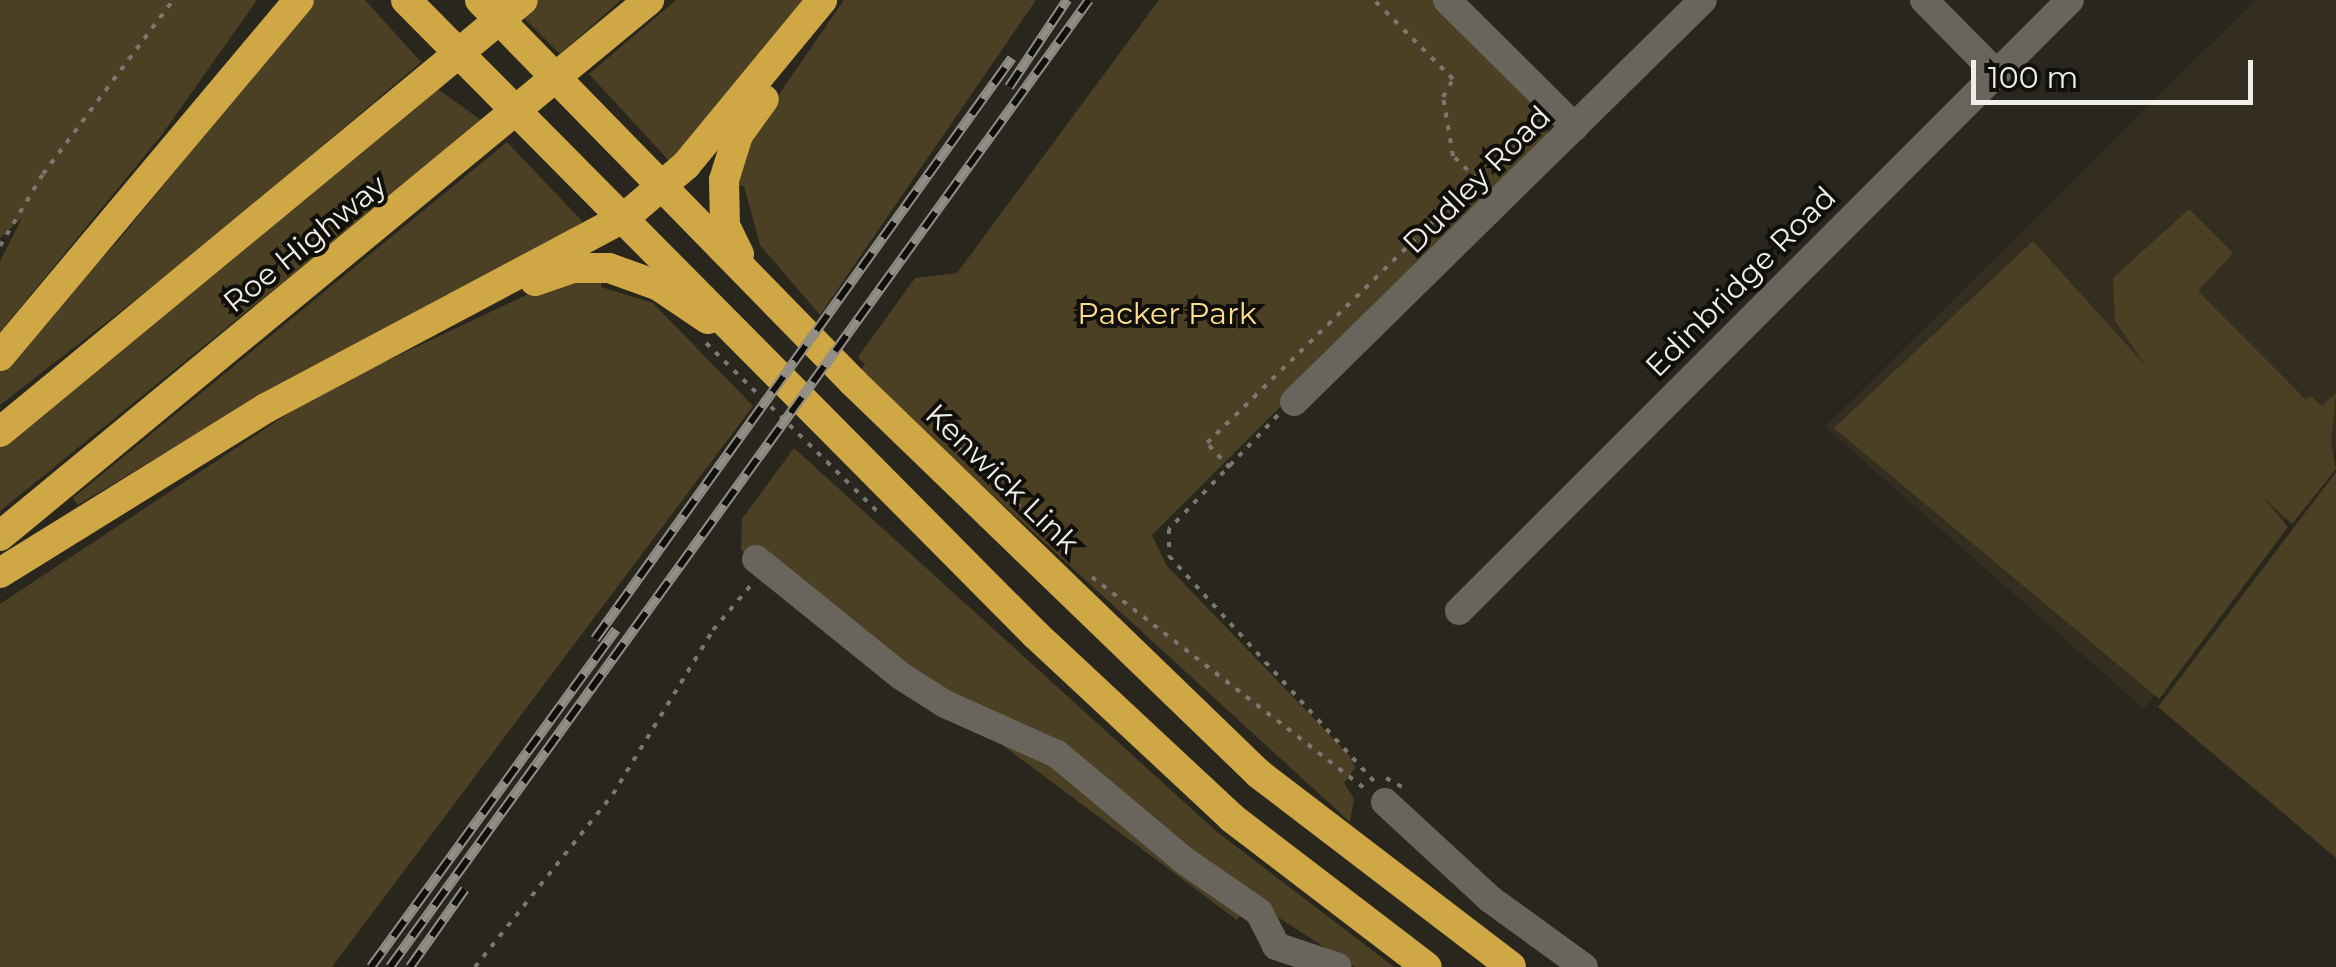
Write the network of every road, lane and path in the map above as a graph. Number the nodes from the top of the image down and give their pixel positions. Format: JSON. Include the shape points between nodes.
{"nodes":[{"id":1,"x":172,"y":0,"type":"edge"},
{"id":2,"x":270,"y":0,"type":"edge"},
{"id":3,"x":299,"y":0,"type":"edge"},
{"id":4,"x":406,"y":0,"type":"edge"},
{"id":5,"x":480,"y":0,"type":"edge"},
{"id":6,"x":523,"y":0,"type":"edge"},
{"id":7,"x":648,"y":0,"type":"edge"},
{"id":8,"x":822,"y":0,"type":"edge"},
{"id":9,"x":833,"y":0,"type":"edge"},
{"id":10,"x":1374,"y":0,"type":"edge"},
{"id":11,"x":1448,"y":0,"type":"edge"},
{"id":12,"x":1703,"y":0,"type":"edge"},
{"id":13,"x":1924,"y":0,"type":"edge"},
{"id":14,"x":2070,"y":0,"type":"edge"},
{"id":15,"x":254,"y":55,"type":"junction"},
{"id":16,"x":1996,"y":72,"type":"junction"},
{"id":17,"x":1575,"y":128,"type":"junction"},
{"id":18,"x":663,"y":188,"type":"junction"},
{"id":19,"x":624,"y":218,"type":"junction"},
{"id":20,"x":0,"y":246,"type":"edge"},
{"id":21,"x":752,"y":279,"type":"junction"},
{"id":22,"x":422,"y":330,"type":"junction"},
{"id":23,"x":0,"y":356,"type":"edge"},
{"id":24,"x":766,"y":373,"type":"junction"},
{"id":25,"x":1294,"y":402,"type":"joint"},
{"id":26,"x":935,"y":426,"type":"dead end"},
{"id":27,"x":814,"y":430,"type":"junction"},
{"id":28,"x":0,"y":432,"type":"edge"},
{"id":29,"x":1230,"y":468,"type":"junction"},
{"id":30,"x":0,"y":536,"type":"edge"},
{"id":31,"x":1051,"y":538,"type":"dead end"},
{"id":32,"x":761,"y":564,"type":"joint"},
{"id":33,"x":1087,"y":572,"type":"dead end"},
{"id":34,"x":0,"y":573,"type":"edge"},
{"id":35,"x":1459,"y":611,"type":"dead end"},
{"id":36,"x":1380,"y":792,"type":"junction"},
{"id":37,"x":475,"y":967,"type":"edge"},
{"id":38,"x":1338,"y":967,"type":"edge"},
{"id":39,"x":1427,"y":967,"type":"edge"},
{"id":40,"x":1511,"y":967,"type":"edge"},
{"id":41,"x":1584,"y":967,"type":"edge"}],
"edges":[{"from":1,"to":20,"type":"path","via":[[43,174]]},
{"from":2,"to":15,"type":"highway"},
{"from":3,"to":15,"type":"highway"},
{"from":4,"to":19,"type":"highway"},
{"from":5,"to":18,"type":"highway","name":"Kenwick Link"},
{"from":6,"to":28,"type":"highway","name":"Roe Highway"},
{"from":7,"to":30,"type":"highway","name":"Roe Highway"},
{"from":8,"to":18,"type":"highway"},
{"from":9,"to":21,"type":"highway","via":[[728,157],[725,225]]},
{"from":10,"to":29,"type":"path","via":[[1453,80],[1443,97],[1453,156],[1477,179],[1206,443]]},
{"from":11,"to":17,"type":"street"},
{"from":12,"to":17,"type":"street","name":"Dudley Road"},
{"from":13,"to":16,"type":"street"},
{"from":14,"to":16,"type":"street","name":"Edinbridge Road"},
{"from":15,"to":23,"type":"highway"},
{"from":16,"to":35,"type":"street","name":"Edinbridge Road"},
{"from":17,"to":25,"type":"street","name":"Dudley Road"},
{"from":18,"to":19,"type":"highway"},
{"from":18,"to":21,"type":"highway","name":"Kenwick Link"},
{"from":19,"to":22,"type":"highway"},
{"from":19,"to":24,"type":"highway"},
{"from":21,"to":40,"type":"highway","name":"Kenwick Link","via":[[1259,774]]},
{"from":22,"to":24,"type":"highway","via":[[555,272],[609,268],[658,286]]},
{"from":22,"to":34,"type":"highway","via":[[266,408]]},
{"from":24,"to":27,"type":"highway"},
{"from":24,"to":27,"type":"path"},
{"from":25,"to":29,"type":"path"},
{"from":26,"to":31,"type":"path"},
{"from":27,"to":39,"type":"highway","via":[[1232,818]]},
{"from":29,"to":36,"type":"path","via":[[1169,530],[1169,556]]},
{"from":32,"to":37,"type":"path","via":[[614,794]]},
{"from":32,"to":38,"type":"street","via":[[901,676],[945,704],[1056,754],[1258,912],[1276,946]]},
{"from":33,"to":36,"type":"path"},
{"from":36,"to":41,"type":"street","via":[[1490,899]]}]}
